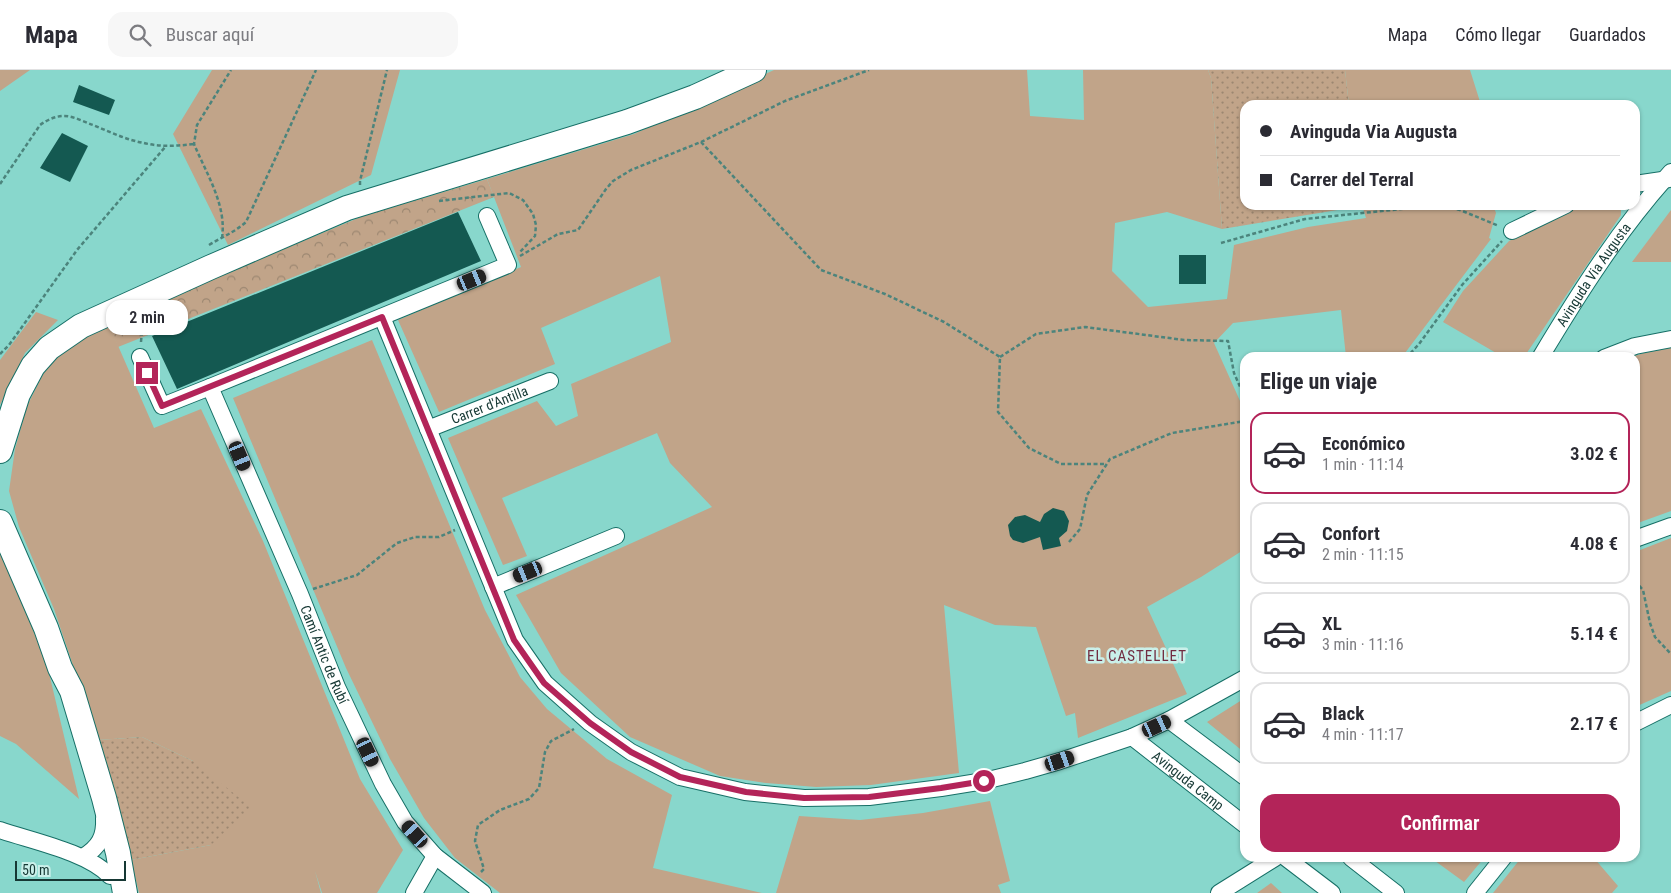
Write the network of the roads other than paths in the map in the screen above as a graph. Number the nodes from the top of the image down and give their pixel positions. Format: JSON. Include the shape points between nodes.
{"nodes":[{"id":1,"x":754,"y":70,"type":"edge"},
{"id":2,"x":1669,"y":177,"type":"edge"},
{"id":3,"x":1640,"y":183,"type":"edge"},
{"id":4,"x":1556,"y":210,"type":"edge"},
{"id":5,"x":488,"y":216,"type":"dead end"},
{"id":6,"x":1512,"y":231,"type":"road end"},
{"id":7,"x":382,"y":317,"type":"junction"},
{"id":8,"x":1671,"y":339,"type":"edge"},
{"id":9,"x":1544,"y":352,"type":"edge"},
{"id":10,"x":1620,"y":352,"type":"edge"},
{"id":11,"x":140,"y":356,"type":"dead end"},
{"id":12,"x":550,"y":381,"type":"dead end"},
{"id":13,"x":210,"y":387,"type":"junction"},
{"id":14,"x":428,"y":429,"type":"junction"},
{"id":15,"x":0,"y":450,"type":"edge"},
{"id":16,"x":0,"y":522,"type":"edge"},
{"id":17,"x":1671,"y":526,"type":"edge"},
{"id":18,"x":616,"y":536,"type":"dead end"},
{"id":19,"x":1640,"y":536,"type":"edge"},
{"id":20,"x":493,"y":587,"type":"junction"},
{"id":21,"x":60,"y":668,"type":"junction"},
{"id":22,"x":1240,"y":681,"type":"edge"},
{"id":23,"x":1671,"y":705,"type":"edge"},
{"id":24,"x":1169,"y":720,"type":"junction"},
{"id":25,"x":1640,"y":720,"type":"edge"},
{"id":26,"x":1132,"y":737,"type":"junction"},
{"id":27,"x":1240,"y":772,"type":"edge"},
{"id":28,"x":104,"y":798,"type":"junction"},
{"id":29,"x":1240,"y":821,"type":"edge"},
{"id":30,"x":0,"y":832,"type":"edge"},
{"id":31,"x":92,"y":849,"type":"junction"},
{"id":32,"x":435,"y":856,"type":"junction"},
{"id":33,"x":1269,"y":862,"type":"edge"},
{"id":34,"x":1291,"y":862,"type":"edge"},
{"id":35,"x":1356,"y":862,"type":"edge"},
{"id":36,"x":1500,"y":862,"type":"edge"},
{"id":37,"x":116,"y":887,"type":"edge"},
{"id":38,"x":477,"y":889,"type":"edge"},
{"id":39,"x":414,"y":893,"type":"edge"},
{"id":40,"x":1219,"y":893,"type":"edge"},
{"id":41,"x":1332,"y":893,"type":"edge"},
{"id":42,"x":1396,"y":893,"type":"edge"},
{"id":43,"x":1475,"y":893,"type":"edge"}],
"edges":[{"from":1,"to":15,"type":"main road","via":[[695,97],[627,122],[363,202],[90,322],[49,348],[33,366],[18,394]]},
{"from":2,"to":3,"type":"street"},
{"from":2,"to":9,"type":"street","name":"Avinguda Via Augusta","via":[[1601,262]]},
{"from":4,"to":6,"type":"street"},
{"from":5,"to":7,"type":"street","via":[[508,265]]},
{"from":7,"to":13,"type":"street"},
{"from":7,"to":14,"type":"street"},
{"from":8,"to":10,"type":"street"},
{"from":11,"to":13,"type":"street","via":[[162,406]]},
{"from":12,"to":14,"type":"street","name":"Carrer d'Antilla"},
{"from":13,"to":32,"type":"street","name":"Camí Antic de Rubí","via":[[337,688],[383,784],[404,822]]},
{"from":14,"to":20,"type":"street"},
{"from":16,"to":21,"type":"main road"},
{"from":17,"to":19,"type":"street"},
{"from":18,"to":20,"type":"street"},
{"from":20,"to":26,"type":"street","via":[[514,640],[544,683],[589,722],[631,752],[680,777],[746,792],[804,798],[869,797],[984,781]]},
{"from":21,"to":28,"type":"main road","via":[[72,691]]},
{"from":21,"to":31,"type":"main road"},
{"from":22,"to":24,"type":"street"},
{"from":23,"to":25,"type":"street"},
{"from":24,"to":26,"type":"street"},
{"from":24,"to":27,"type":"street"},
{"from":26,"to":29,"type":"street","name":"Avinguda Camp"},
{"from":28,"to":31,"type":"street","via":[[105,828]]},
{"from":28,"to":37,"type":"main road","via":[[118,853]]},
{"from":30,"to":31,"type":"street"},
{"from":31,"to":37,"type":"main road"},
{"from":32,"to":38,"type":"street","name":"Camí Antic de Rubí"},
{"from":32,"to":39,"type":"street"},
{"from":33,"to":40,"type":"street"},
{"from":34,"to":41,"type":"street"},
{"from":35,"to":42,"type":"street"},
{"from":36,"to":43,"type":"street"}]}
